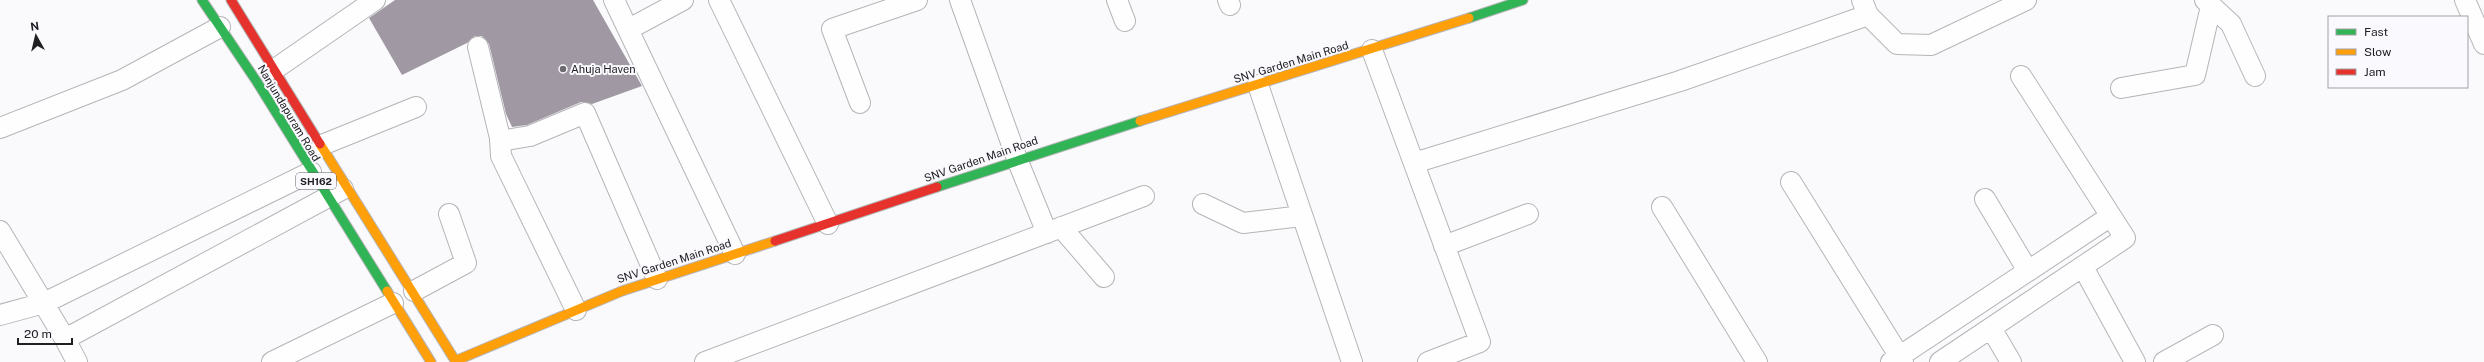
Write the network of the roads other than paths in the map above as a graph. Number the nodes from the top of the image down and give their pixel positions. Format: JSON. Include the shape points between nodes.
{"nodes":[{"id":1,"x":202,"y":0,"type":"edge"},
{"id":2,"x":230,"y":0,"type":"edge"},
{"id":3,"x":375,"y":0,"type":"edge"},
{"id":4,"x":614,"y":0,"type":"edge"},
{"id":5,"x":683,"y":0,"type":"edge"},
{"id":6,"x":719,"y":0,"type":"edge"},
{"id":7,"x":917,"y":0,"type":"edge"},
{"id":8,"x":960,"y":0,"type":"edge"},
{"id":9,"x":1117,"y":0,"type":"edge"},
{"id":10,"x":1522,"y":0,"type":"edge"},
{"id":11,"x":2026,"y":0,"type":"edge"},
{"id":12,"x":2465,"y":0,"type":"edge"},
{"id":13,"x":2208,"y":3,"type":"edge"},
{"id":14,"x":1865,"y":8,"type":"edge"},
{"id":15,"x":1125,"y":21,"type":"dead end"},
{"id":16,"x":220,"y":27,"type":"junction"},
{"id":17,"x":628,"y":29,"type":"junction"},
{"id":18,"x":2484,"y":44,"type":"edge"},
{"id":19,"x":478,"y":47,"type":"dead end"},
{"id":20,"x":1372,"y":50,"type":"junction"},
{"id":21,"x":275,"y":69,"type":"junction"},
{"id":22,"x":2021,"y":76,"type":"dead end"},
{"id":23,"x":2254,"y":76,"type":"dead end"},
{"id":24,"x":1258,"y":85,"type":"junction"},
{"id":25,"x":2121,"y":88,"type":"dead end"},
{"id":26,"x":860,"y":103,"type":"dead end"},
{"id":27,"x":416,"y":107,"type":"dead end"},
{"id":28,"x":0,"y":128,"type":"edge"},
{"id":29,"x":500,"y":141,"type":"junction"},
{"id":30,"x":322,"y":145,"type":"junction"},
{"id":31,"x":1017,"y":159,"type":"junction"},
{"id":32,"x":1414,"y":163,"type":"junction"},
{"id":33,"x":311,"y":172,"type":"junction"},
{"id":34,"x":1791,"y":182,"type":"dead end"},
{"id":35,"x":348,"y":187,"type":"junction"},
{"id":36,"x":1144,"y":196,"type":"dead end"},
{"id":37,"x":327,"y":198,"type":"junction"},
{"id":38,"x":1985,"y":199,"type":"dead end"},
{"id":39,"x":1203,"y":204,"type":"dead end"},
{"id":40,"x":1662,"y":207,"type":"dead end"},
{"id":41,"x":448,"y":214,"type":"dead end"},
{"id":42,"x":1528,"y":214,"type":"dead end"},
{"id":43,"x":1302,"y":216,"type":"junction"},
{"id":44,"x":2111,"y":216,"type":"junction"},
{"id":45,"x":828,"y":224,"type":"junction"},
{"id":46,"x":1054,"y":230,"type":"junction"},
{"id":47,"x":0,"y":231,"type":"edge"},
{"id":48,"x":1444,"y":246,"type":"junction"},
{"id":49,"x":735,"y":254,"type":"junction"},
{"id":50,"x":2083,"y":267,"type":"junction"},
{"id":51,"x":2028,"y":271,"type":"junction"},
{"id":52,"x":1104,"y":277,"type":"dead end"},
{"id":53,"x":657,"y":279,"type":"junction"},
{"id":54,"x":414,"y":291,"type":"junction"},
{"id":55,"x":44,"y":303,"type":"junction"},
{"id":56,"x":393,"y":303,"type":"junction"},
{"id":57,"x":576,"y":310,"type":"junction"},
{"id":58,"x":0,"y":315,"type":"edge"},
{"id":59,"x":1990,"y":328,"type":"junction"},
{"id":60,"x":2213,"y":335,"type":"dead end"},
{"id":61,"x":65,"y":339,"type":"junction"},
{"id":62,"x":1898,"y":360,"type":"edge"},
{"id":63,"x":456,"y":361,"type":"edge"},
{"id":64,"x":77,"y":362,"type":"edge"},
{"id":65,"x":272,"y":362,"type":"edge"},
{"id":66,"x":430,"y":362,"type":"edge"},
{"id":67,"x":705,"y":362,"type":"edge"},
{"id":68,"x":1352,"y":362,"type":"edge"},
{"id":69,"x":1428,"y":362,"type":"edge"},
{"id":70,"x":1757,"y":362,"type":"edge"},
{"id":71,"x":1940,"y":362,"type":"edge"},
{"id":72,"x":2011,"y":362,"type":"edge"},
{"id":73,"x":2135,"y":362,"type":"edge"},
{"id":74,"x":2164,"y":362,"type":"edge"}],
"edges":[{"from":1,"to":16,"type":"street","name":"Nanjundapuram Road","number":"SH162"},
{"from":2,"to":21,"type":"street","name":"Nanjundapuram Road","number":"SH162"},
{"from":3,"to":21,"type":"street"},
{"from":4,"to":17,"type":"street"},
{"from":5,"to":17,"type":"street"},
{"from":6,"to":45,"type":"street"},
{"from":7,"to":26,"type":"street","via":[[832,29]]},
{"from":8,"to":31,"type":"street"},
{"from":9,"to":15,"type":"street"},
{"from":10,"to":20,"type":"street","name":"SNV Garden Main Road"},
{"from":11,"to":14,"type":"street","via":[[1931,44],[1897,44]]},
{"from":12,"to":18,"type":"street"},
{"from":13,"to":23,"type":"street","via":[[2230,24]]},
{"from":13,"to":25,"type":"street","via":[[2195,74]]},
{"from":14,"to":32,"type":"street","via":[[1680,81]]},
{"from":16,"to":28,"type":"street","via":[[122,80]]},
{"from":16,"to":33,"type":"street","name":"Nanjundapuram Road","number":"SH162"},
{"from":17,"to":49,"type":"street"},
{"from":19,"to":29,"type":"street"},
{"from":20,"to":24,"type":"street","name":"SNV Garden Main Road"},
{"from":20,"to":32,"type":"street"},
{"from":21,"to":30,"type":"street","name":"Nanjundapuram Road","number":"SH162"},
{"from":22,"to":44,"type":"street"},
{"from":24,"to":31,"type":"street","name":"SNV Garden Main Road"},
{"from":24,"to":43,"type":"street"},
{"from":27,"to":30,"type":"street"},
{"from":29,"to":53,"type":"street","via":[[530,136],[585,113]]},
{"from":29,"to":57,"type":"street","via":[[501,156]]},
{"from":30,"to":35,"type":"street","name":"Nanjundapuram Road","number":"SH162"},
{"from":31,"to":45,"type":"street","name":"SNV Garden Main Road"},
{"from":31,"to":46,"type":"street"},
{"from":32,"to":48,"type":"street"},
{"from":33,"to":37,"type":"street","name":"Nanjundapuram Road","number":"SH162"},
{"from":33,"to":55,"type":"street"},
{"from":34,"to":62,"type":"street"},
{"from":35,"to":37,"type":"street"},
{"from":35,"to":54,"type":"street","name":"Nanjundapuram Road","number":"SH162"},
{"from":36,"to":46,"type":"street"},
{"from":37,"to":56,"type":"street","name":"Nanjundapuram Road","number":"SH162"},
{"from":37,"to":61,"type":"street"},
{"from":38,"to":51,"type":"street"},
{"from":39,"to":43,"type":"street","via":[[1243,223]]},
{"from":40,"to":70,"type":"street"},
{"from":41,"to":54,"type":"street","via":[[466,263]]},
{"from":42,"to":48,"type":"street"},
{"from":43,"to":68,"type":"street"},
{"from":44,"to":50,"type":"street","via":[[2125,238]]},
{"from":44,"to":51,"type":"street"},
{"from":45,"to":49,"type":"street","name":"SNV Garden Main Road"},
{"from":46,"to":52,"type":"street"},
{"from":46,"to":67,"type":"street"},
{"from":47,"to":55,"type":"street"},
{"from":48,"to":69,"type":"street","via":[[1480,342]]},
{"from":49,"to":53,"type":"street","name":"SNV Garden Main Road"},
{"from":50,"to":59,"type":"street"},
{"from":50,"to":73,"type":"street"},
{"from":51,"to":62,"type":"street"},
{"from":53,"to":57,"type":"street","name":"SNV Garden Main Road"},
{"from":54,"to":63,"type":"street","name":"Nanjundapuram Road","number":"SH162"},
{"from":55,"to":58,"type":"street"},
{"from":55,"to":61,"type":"street"},
{"from":56,"to":65,"type":"street"},
{"from":56,"to":66,"type":"street","name":"Nanjundapuram Road","number":"SH162"},
{"from":57,"to":63,"type":"street","name":"SNV Garden Main Road"},
{"from":59,"to":71,"type":"street"},
{"from":59,"to":72,"type":"street"},
{"from":60,"to":74,"type":"street"},
{"from":61,"to":64,"type":"street"}]}
